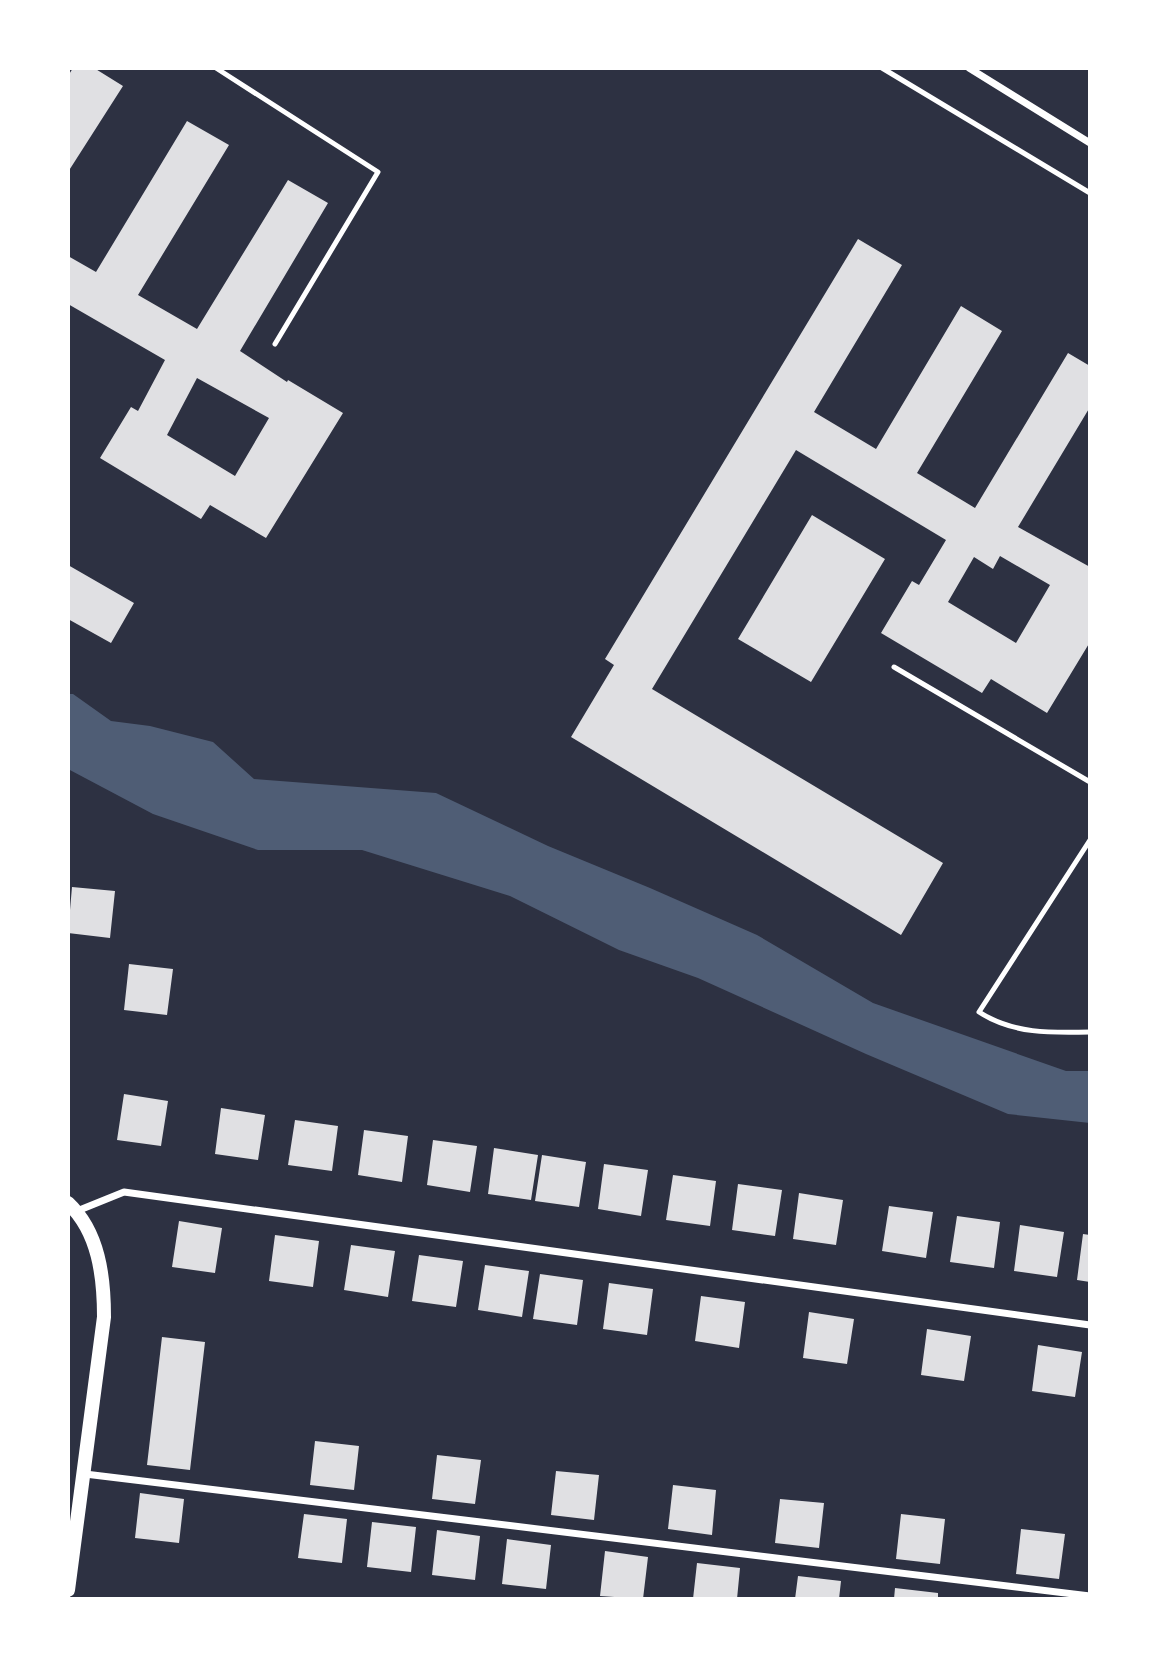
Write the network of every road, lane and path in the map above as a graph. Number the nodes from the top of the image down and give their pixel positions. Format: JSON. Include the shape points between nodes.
{"nodes":[{"id":1,"x":216,"y":68,"type":"edge"},
{"id":2,"x":882,"y":68,"type":"edge"},
{"id":3,"x":969,"y":68,"type":"edge"},
{"id":4,"x":1090,"y":143,"type":"edge"},
{"id":5,"x":1090,"y":193,"type":"edge"},
{"id":6,"x":275,"y":344,"type":"dead end"},
{"id":7,"x":894,"y":667,"type":"dead end"},
{"id":8,"x":1090,"y":782,"type":"edge"},
{"id":9,"x":1090,"y":840,"type":"edge"},
{"id":10,"x":1090,"y":1032,"type":"edge"},
{"id":11,"x":72,"y":1207,"type":"edge"},
{"id":12,"x":1090,"y":1325,"type":"edge"},
{"id":13,"x":85,"y":1474,"type":"junction"},
{"id":14,"x":71,"y":1547,"type":"edge"},
{"id":15,"x":68,"y":1590,"type":"edge"},
{"id":16,"x":1090,"y":1596,"type":"edge"}],
"edges":[{"from":1,"to":6,"type":"lane","via":[[378,172]]},
{"from":2,"to":5,"type":"lane"},
{"from":3,"to":4,"type":"street"},
{"from":7,"to":8,"type":"lane"},
{"from":9,"to":10,"type":"lane","via":[[979,1012],[995,1022],[1040,1033]]},
{"from":11,"to":12,"type":"street","via":[[124,1192]]},
{"from":11,"to":13,"type":"main road","via":[[91,1237],[104,1290]]},
{"from":13,"to":14,"type":"main road"},
{"from":13,"to":16,"type":"street"},
{"from":14,"to":15,"type":"main road"}]}
